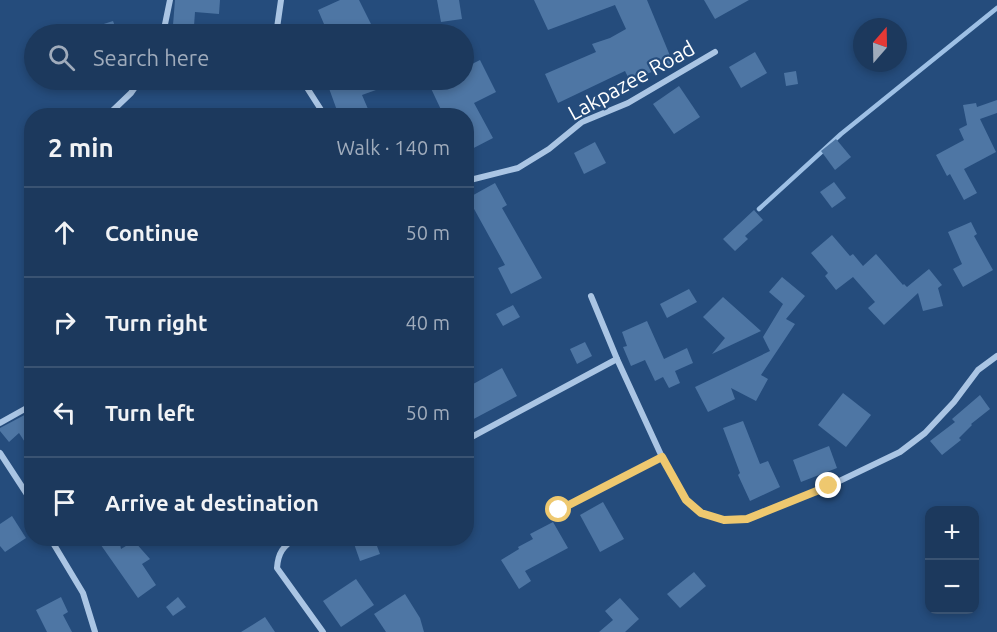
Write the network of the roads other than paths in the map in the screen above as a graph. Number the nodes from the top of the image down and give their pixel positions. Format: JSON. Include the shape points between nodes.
{"nodes":[{"id":1,"x":170,"y":0,"type":"edge"},
{"id":2,"x":281,"y":0,"type":"edge"},
{"id":3,"x":165,"y":24,"type":"edge"},
{"id":4,"x":278,"y":24,"type":"edge"},
{"id":5,"x":715,"y":52,"type":"dead end"},
{"id":6,"x":133,"y":90,"type":"edge"},
{"id":7,"x":308,"y":90,"type":"edge"},
{"id":8,"x":115,"y":108,"type":"edge"},
{"id":9,"x":320,"y":108,"type":"edge"},
{"id":10,"x":474,"y":179,"type":"edge"},
{"id":11,"x":591,"y":296,"type":"dead end"},
{"id":12,"x":997,"y":356,"type":"edge"},
{"id":13,"x":616,"y":358,"type":"junction"},
{"id":14,"x":24,"y":410,"type":"edge"},
{"id":15,"x":0,"y":423,"type":"edge"},
{"id":16,"x":474,"y":436,"type":"edge"},
{"id":17,"x":0,"y":453,"type":"edge"},
{"id":18,"x":662,"y":457,"type":"junction"},
{"id":19,"x":24,"y":490,"type":"edge"},
{"id":20,"x":559,"y":510,"type":"dead end"},
{"id":21,"x":53,"y":546,"type":"edge"},
{"id":22,"x":286,"y":546,"type":"edge"},
{"id":23,"x":95,"y":632,"type":"edge"},
{"id":24,"x":323,"y":632,"type":"edge"}],
"edges":[{"from":1,"to":3,"type":"street"},
{"from":2,"to":4,"type":"street"},
{"from":5,"to":10,"type":"street","name":"Lakpazee Road","via":[[628,103],[582,122],[518,168]]},
{"from":6,"to":8,"type":"street"},
{"from":7,"to":9,"type":"street"},
{"from":11,"to":13,"type":"street"},
{"from":12,"to":18,"type":"street","via":[[978,370],[954,402],[900,452],[747,519],[724,520],[701,513],[686,500]]},
{"from":13,"to":16,"type":"street"},
{"from":13,"to":18,"type":"street"},
{"from":14,"to":15,"type":"street"},
{"from":17,"to":19,"type":"street"},
{"from":18,"to":20,"type":"street"},
{"from":21,"to":23,"type":"street","via":[[83,593]]},
{"from":22,"to":24,"type":"street","via":[[278,555],[277,567]]}]}
